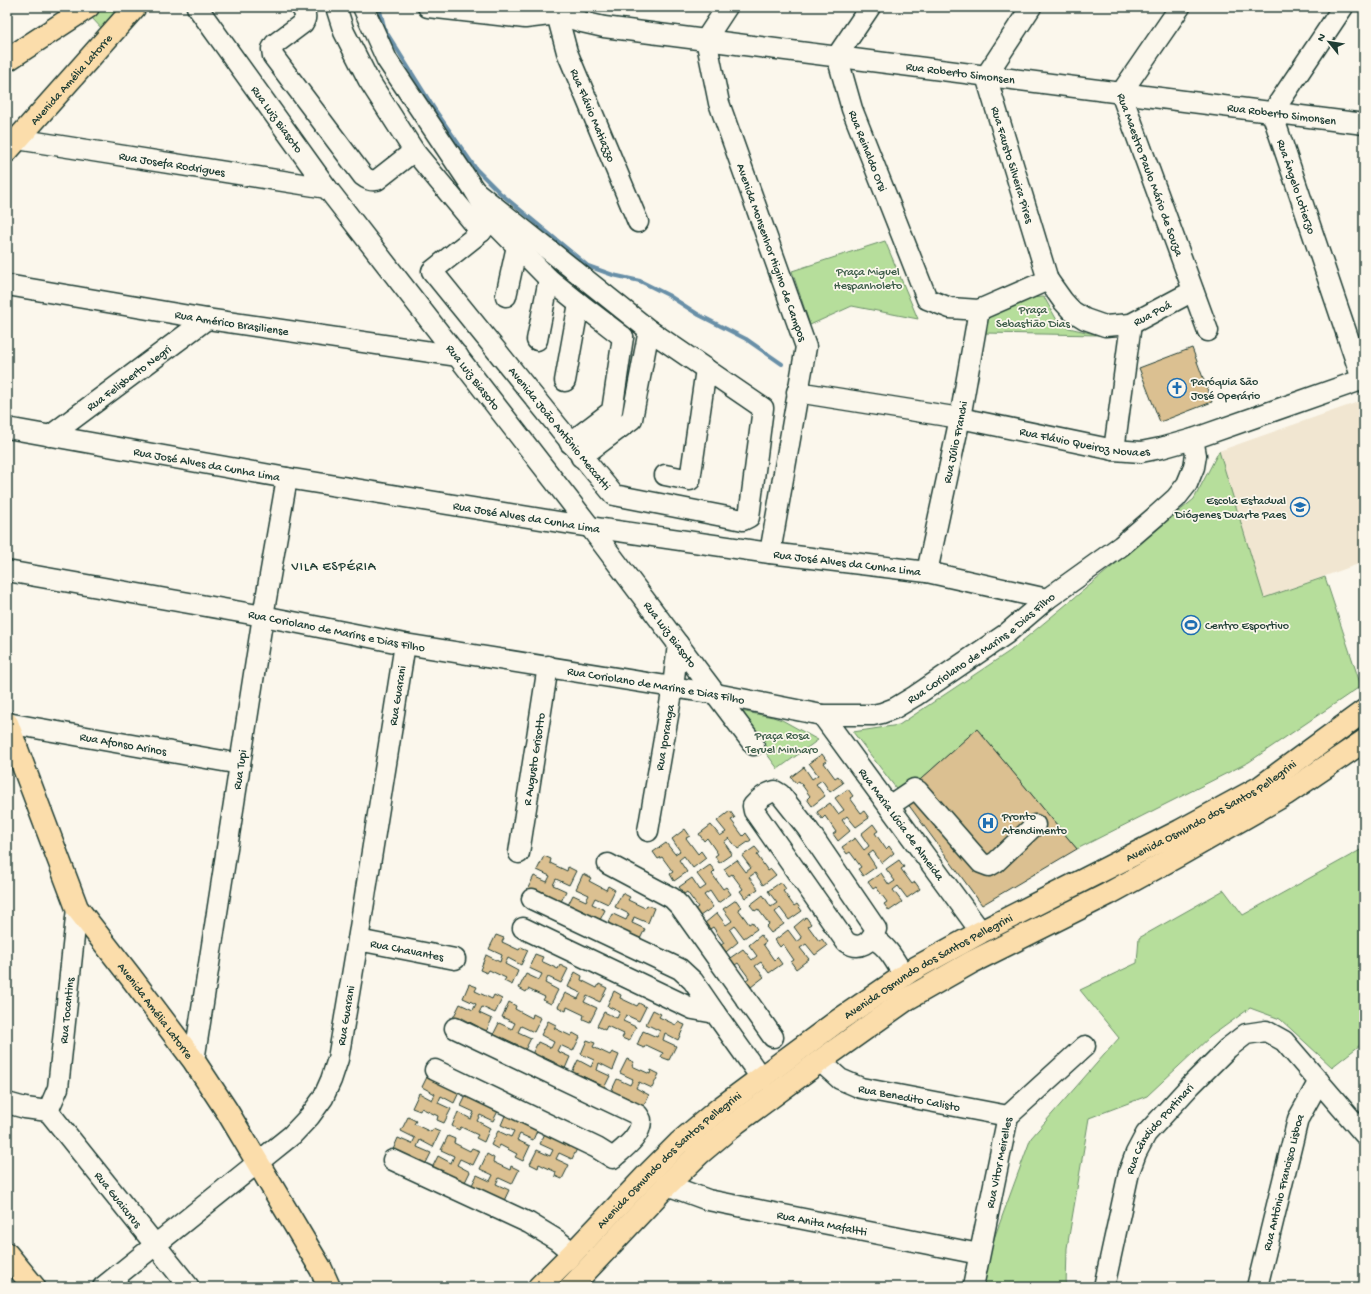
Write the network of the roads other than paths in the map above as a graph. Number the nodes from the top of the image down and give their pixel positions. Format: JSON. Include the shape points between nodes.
{"nodes":[{"id":1,"x":88,"y":7,"type":"edge"},
{"id":2,"x":135,"y":7,"type":"edge"},
{"id":3,"x":197,"y":7,"type":"edge"},
{"id":4,"x":301,"y":7,"type":"edge"},
{"id":5,"x":336,"y":7,"type":"edge"},
{"id":6,"x":363,"y":7,"type":"edge"},
{"id":7,"x":428,"y":7,"type":"edge"},
{"id":8,"x":726,"y":7,"type":"edge"},
{"id":9,"x":870,"y":7,"type":"edge"},
{"id":10,"x":1031,"y":7,"type":"edge"},
{"id":11,"x":1180,"y":7,"type":"edge"},
{"id":12,"x":1343,"y":7,"type":"edge"},
{"id":13,"x":559,"y":9,"type":"edge"},
{"id":14,"x":706,"y":39,"type":"junction"},
{"id":15,"x":837,"y":56,"type":"junction"},
{"id":16,"x":7,"y":60,"type":"edge"},
{"id":17,"x":986,"y":76,"type":"junction"},
{"id":18,"x":1121,"y":93,"type":"junction"},
{"id":19,"x":1272,"y":113,"type":"junction"},
{"id":20,"x":1364,"y":124,"type":"edge"},
{"id":21,"x":12,"y":145,"type":"edge"},
{"id":22,"x":414,"y":151,"type":"junction"},
{"id":23,"x":327,"y":188,"type":"junction"},
{"id":24,"x":475,"y":191,"type":"junction"},
{"id":25,"x":638,"y":222,"type":"dead end"},
{"id":26,"x":486,"y":226,"type":"junction"},
{"id":27,"x":517,"y":246,"type":"junction"},
{"id":28,"x":550,"y":279,"type":"junction"},
{"id":29,"x":1048,"y":280,"type":"junction"},
{"id":30,"x":7,"y":285,"type":"edge"},
{"id":31,"x":1193,"y":291,"type":"junction"},
{"id":32,"x":506,"y":296,"type":"dead end"},
{"id":33,"x":579,"y":303,"type":"junction"},
{"id":34,"x":979,"y":310,"type":"junction"},
{"id":35,"x":1085,"y":318,"type":"joint"},
{"id":36,"x":207,"y":319,"type":"junction"},
{"id":37,"x":1131,"y":324,"type":"junction"},
{"id":38,"x":649,"y":330,"type":"junction"},
{"id":39,"x":1208,"y":330,"type":"dead end"},
{"id":40,"x":623,"y":337,"type":"junction"},
{"id":41,"x":537,"y":340,"type":"dead end"},
{"id":42,"x":458,"y":356,"type":"junction"},
{"id":43,"x":706,"y":369,"type":"junction"},
{"id":44,"x":1363,"y":379,"type":"edge"},
{"id":45,"x":565,"y":381,"type":"dead end"},
{"id":46,"x":797,"y":392,"type":"junction"},
{"id":47,"x":960,"y":418,"type":"junction"},
{"id":48,"x":7,"y":428,"type":"edge"},
{"id":49,"x":50,"y":436,"type":"junction"},
{"id":50,"x":1193,"y":439,"type":"junction"},
{"id":51,"x":576,"y":450,"type":"junction"},
{"id":52,"x":1114,"y":450,"type":"junction"},
{"id":53,"x":665,"y":475,"type":"dead end"},
{"id":54,"x":287,"y":478,"type":"junction"},
{"id":55,"x":590,"y":527,"type":"junction"},
{"id":56,"x":770,"y":553,"type":"junction"},
{"id":57,"x":7,"y":571,"type":"edge"},
{"id":58,"x":927,"y":572,"type":"junction"},
{"id":59,"x":1047,"y":599,"type":"junction"},
{"id":60,"x":263,"y":616,"type":"junction"},
{"id":61,"x":405,"y":644,"type":"junction"},
{"id":62,"x":678,"y":644,"type":"junction"},
{"id":63,"x":548,"y":666,"type":"junction"},
{"id":64,"x":673,"y":687,"type":"junction"},
{"id":65,"x":716,"y":694,"type":"junction"},
{"id":66,"x":1364,"y":711,"type":"edge"},
{"id":67,"x":822,"y":715,"type":"junction"},
{"id":68,"x":7,"y":723,"type":"edge"},
{"id":69,"x":1364,"y":741,"type":"edge"},
{"id":70,"x":754,"y":745,"type":"dead end"},
{"id":71,"x":240,"y":764,"type":"junction"},
{"id":72,"x":889,"y":806,"type":"junction"},
{"id":73,"x":1035,"y":825,"type":"dead end"},
{"id":74,"x":648,"y":831,"type":"dead end"},
{"id":75,"x":519,"y":852,"type":"dead end"},
{"id":76,"x":1132,"y":855,"type":"junction"},
{"id":77,"x":608,"y":864,"type":"dead end"},
{"id":78,"x":1108,"y":894,"type":"junction"},
{"id":79,"x":532,"y":899,"type":"dead end"},
{"id":80,"x":77,"y":908,"type":"junction"},
{"id":81,"x":523,"y":928,"type":"dead end"},
{"id":82,"x":981,"y":932,"type":"junction"},
{"id":83,"x":872,"y":938,"type":"junction"},
{"id":84,"x":358,"y":940,"type":"junction"},
{"id":85,"x":455,"y":959,"type":"dead end"},
{"id":86,"x":904,"y":976,"type":"junction"},
{"id":87,"x":715,"y":1013,"type":"junction"},
{"id":88,"x":455,"y":1028,"type":"dead end"},
{"id":89,"x":773,"y":1038,"type":"dead end"},
{"id":90,"x":1085,"y":1046,"type":"dead end"},
{"id":91,"x":194,"y":1061,"type":"junction"},
{"id":92,"x":820,"y":1061,"type":"junction"},
{"id":93,"x":435,"y":1070,"type":"dead end"},
{"id":94,"x":762,"y":1078,"type":"junction"},
{"id":95,"x":1319,"y":1081,"type":"junction"},
{"id":96,"x":7,"y":1103,"type":"edge"},
{"id":97,"x":48,"y":1111,"type":"junction"},
{"id":98,"x":1008,"y":1116,"type":"junction"},
{"id":99,"x":1364,"y":1134,"type":"edge"},
{"id":100,"x":393,"y":1160,"type":"dead end"},
{"id":101,"x":257,"y":1163,"type":"junction"},
{"id":102,"x":667,"y":1185,"type":"junction"},
{"id":103,"x":156,"y":1245,"type":"junction"},
{"id":104,"x":573,"y":1253,"type":"junction"},
{"id":105,"x":7,"y":1254,"type":"edge"},
{"id":106,"x":980,"y":1254,"type":"junction"},
{"id":107,"x":34,"y":1287,"type":"edge"},
{"id":108,"x":103,"y":1287,"type":"edge"},
{"id":109,"x":189,"y":1287,"type":"edge"},
{"id":110,"x":329,"y":1287,"type":"edge"},
{"id":111,"x":539,"y":1287,"type":"edge"},
{"id":112,"x":571,"y":1287,"type":"edge"},
{"id":113,"x":973,"y":1287,"type":"edge"},
{"id":114,"x":1104,"y":1287,"type":"edge"},
{"id":115,"x":1257,"y":1287,"type":"edge"}],
"edges":[{"from":1,"to":16,"type":"main road"},
{"from":2,"to":21,"type":"main road","name":"Avenida Amélia Latorre"},
{"from":3,"to":23,"type":"street","name":"Rua Luiz Biasoto"},
{"from":4,"to":22,"type":"street","via":[[305,15],[303,23],[275,44],[272,49],[273,56],[363,176],[367,180],[377,180]]},
{"from":5,"to":22,"type":"street","via":[[344,32],[368,78]]},
{"from":6,"to":24,"type":"street","via":[[387,60]]},
{"from":7,"to":13,"type":"street","via":[[525,18]]},
{"from":8,"to":14,"type":"street"},
{"from":9,"to":15,"type":"street"},
{"from":10,"to":17,"type":"street"},
{"from":11,"to":18,"type":"street","name":"Rua Maestro Paulo Mário de Souza"},
{"from":12,"to":19,"type":"street"},
{"from":13,"to":14,"type":"street","name":"Rua Roberto Simonsen","via":[[582,22],[604,27]]},
{"from":13,"to":25,"type":"street","name":"Rua Flávio Matiazzo","via":[[567,52]]},
{"from":14,"to":15,"type":"street","name":"Rua Roberto Simonsen"},
{"from":14,"to":46,"type":"street","name":"Avenida Monsenhor Higino de Campos","via":[[719,103],[806,347]]},
{"from":15,"to":17,"type":"street","name":"Rua Roberto Simonsen"},
{"from":15,"to":34,"type":"street","name":"Rua Reinaldo Orsi","via":[[852,109],[927,299],[950,308]]},
{"from":17,"to":18,"type":"street","name":"Rua Roberto Simonsen"},
{"from":17,"to":29,"type":"street","name":"Rua Fausto Silveira Pires"},
{"from":18,"to":19,"type":"street","name":"Rua Roberto Simonsen"},
{"from":18,"to":31,"type":"street","name":"Rua Maestro Paulo Mário de Souza"},
{"from":19,"to":20,"type":"street","name":"Rua Roberto Simonsen"},
{"from":19,"to":44,"type":"street","name":"Rua Ângelo Lotierzo"},
{"from":21,"to":23,"type":"street","name":"Rua Josefa Rodrigues"},
{"from":22,"to":26,"type":"street"},
{"from":23,"to":42,"type":"street","name":"Rua Luiz Biasoto"},
{"from":24,"to":26,"type":"street"},
{"from":24,"to":38,"type":"street","name":"Avenida João Antônio Meccatti"},
{"from":26,"to":27,"type":"street"},
{"from":26,"to":51,"type":"street","name":"Avenida João Antônio Meccatti","via":[[432,271]]},
{"from":27,"to":28,"type":"street"},
{"from":27,"to":32,"type":"street"},
{"from":28,"to":33,"type":"street"},
{"from":28,"to":41,"type":"street"},
{"from":29,"to":34,"type":"street"},
{"from":29,"to":35,"type":"street","name":"Rua Fausto Silveira Pires","via":[[1072,311]]},
{"from":30,"to":36,"type":"street","name":"Rua Américo Brasiliense"},
{"from":31,"to":37,"type":"street","name":"Rua Poá"},
{"from":31,"to":39,"type":"street","name":"Rua Maestro Paulo Mário de Souza"},
{"from":33,"to":40,"type":"street"},
{"from":33,"to":45,"type":"street"},
{"from":34,"to":47,"type":"street","name":"Rua Júlio Franchi"},
{"from":35,"to":37,"type":"street","name":"Rua Poá","via":[[1105,326]]},
{"from":36,"to":42,"type":"street","name":"Rua Américo Brasiliense"},
{"from":36,"to":49,"type":"street","name":"Rua Felisberto Negri"},
{"from":37,"to":52,"type":"street"},
{"from":38,"to":40,"type":"street"},
{"from":38,"to":43,"type":"street","name":"Avenida João Antônio Meccatti"},
{"from":38,"to":51,"type":"street","via":[[632,419]]},
{"from":40,"to":51,"type":"street","via":[[612,411]]},
{"from":42,"to":55,"type":"street","name":"Rua Luiz Biasoto"},
{"from":43,"to":51,"type":"street","name":"Avenida João Antônio Meccatti","via":[[763,408],[749,517],[743,520],[614,495]]},
{"from":43,"to":53,"type":"street","via":[[690,480]]},
{"from":44,"to":50,"type":"street","name":"Rua Flávio Queiroz Novaes"},
{"from":46,"to":47,"type":"street","name":"Rua Flávio Queiroz Novaes"},
{"from":46,"to":56,"type":"street","name":"Avenida Monsenhor Higino de Campos"},
{"from":47,"to":52,"type":"street","name":"Rua Flávio Queiroz Novaes"},
{"from":47,"to":58,"type":"street","name":"Rua Júlio Franchi"},
{"from":48,"to":49,"type":"street","name":"Rua José Alves da Cunha Lima"},
{"from":49,"to":54,"type":"street","name":"Rua José Alves da Cunha Lima"},
{"from":50,"to":52,"type":"street","name":"Rua Flávio Queiroz Novaes","via":[[1141,452]]},
{"from":50,"to":59,"type":"street","name":"Rua Coriolano de Marins e Dias Filho","via":[[1196,455],[1194,467],[1187,484],[1176,498],[1121,546]]},
{"from":54,"to":55,"type":"street","name":"Rua José Alves da Cunha Lima"},
{"from":54,"to":60,"type":"street","name":"Rua Tupi"},
{"from":55,"to":56,"type":"street","name":"Rua José Alves da Cunha Lima"},
{"from":55,"to":62,"type":"street","name":"Rua Luiz Biasoto"},
{"from":56,"to":58,"type":"street","name":"Rua José Alves da Cunha Lima"},
{"from":57,"to":60,"type":"street","name":"Rua Coriolano de Marins e Dias Filho"},
{"from":58,"to":59,"type":"street","name":"Rua José Alves da Cunha Lima"},
{"from":59,"to":67,"type":"street","name":"Rua Coriolano de Marins e Dias Filho","via":[[1006,634],[895,708],[873,715]]},
{"from":60,"to":61,"type":"street","name":"Rua Coriolano de Marins e Dias Filho"},
{"from":60,"to":71,"type":"street","name":"Rua Tupi"},
{"from":61,"to":63,"type":"street","name":"Rua Coriolano de Marins e Dias Filho"},
{"from":61,"to":84,"type":"street","name":"Rua Guarani"},
{"from":62,"to":64,"type":"street","name":"Rua Iporanga"},
{"from":62,"to":65,"type":"street","name":"Rua Luiz Biasoto"},
{"from":63,"to":64,"type":"street","name":"Rua Coriolano de Marins e Dias Filho"},
{"from":63,"to":75,"type":"street","name":"R Augusto Grisotto"},
{"from":64,"to":65,"type":"street","name":"Rua Coriolano de Marins e Dias Filho"},
{"from":64,"to":74,"type":"street","name":"Rua Iporanga"},
{"from":65,"to":67,"type":"street","name":"Rua Coriolano de Marins e Dias Filho"},
{"from":65,"to":70,"type":"street","name":"Rua Luiz Biasoto"},
{"from":66,"to":76,"type":"main road","name":"Avenida Osmundo dos Santos Pellegrini","via":[[1259,788],[1180,832]]},
{"from":67,"to":72,"type":"street","name":"Rua Maria Lúcia de Almeida"},
{"from":68,"to":71,"type":"street","name":"Rua Afonso Arinos"},
{"from":68,"to":80,"type":"main road","name":"Avenida Amélia Latorre"},
{"from":69,"to":78,"type":"main road","name":"Avenida Osmundo dos Santos Pellegrini","via":[[1286,794]]},
{"from":71,"to":91,"type":"street","name":"Rua Tupi"},
{"from":72,"to":73,"type":"street","via":[[914,789],[918,791],[981,863],[989,866]]},
{"from":72,"to":82,"type":"street","name":"Rua Maria Lúcia de Almeida"},
{"from":76,"to":78,"type":"main road","via":[[1134,869]]},
{"from":76,"to":82,"type":"main road","name":"Avenida Osmundo dos Santos Pellegrini"},
{"from":77,"to":89,"type":"street","via":[[662,891],[680,906]]},
{"from":78,"to":92,"type":"main road","name":"Avenida Osmundo dos Santos Pellegrini","via":[[933,984]]},
{"from":79,"to":87,"type":"street","via":[[680,969],[693,981]]},
{"from":80,"to":91,"type":"main road","name":"Avenida Amélia Latorre"},
{"from":80,"to":97,"type":"street","name":"Rua Tocantins","via":[[58,1088]]},
{"from":81,"to":87,"type":"street","via":[[693,1009]]},
{"from":82,"to":86,"type":"main road","name":"Avenida Osmundo dos Santos Pellegrini"},
{"from":83,"to":83,"type":"street","via":[[876,929],[807,828],[780,794],[775,791],[769,793],[757,802],[753,806],[754,811],[846,942],[860,946]]},
{"from":83,"to":86,"type":"street","via":[[885,947]]},
{"from":84,"to":85,"type":"street","name":"Rua Chavantes"},
{"from":84,"to":101,"type":"street","name":"Rua Guarani","via":[[338,1059],[323,1098],[292,1136]]},
{"from":86,"to":94,"type":"main road","name":"Avenida Osmundo dos Santos Pellegrini","via":[[839,1020]]},
{"from":87,"to":94,"type":"street"},
{"from":88,"to":93,"type":"street","via":[[634,1113],[641,1120],[639,1131],[613,1158]]},
{"from":90,"to":98,"type":"street","name":"Rua Vitor Meirelles"},
{"from":91,"to":101,"type":"main road","name":"Avenida Amélia Latorre"},
{"from":92,"to":98,"type":"street","name":"Rua Benedito Calisto","via":[[840,1079],[861,1088]]},
{"from":92,"to":102,"type":"main road","name":"Avenida Osmundo dos Santos Pellegrini","via":[[736,1123]]},
{"from":94,"to":104,"type":"main road","name":"Avenida Osmundo dos Santos Pellegrini","via":[[719,1109],[679,1143]]},
{"from":95,"to":99,"type":"street","name":"Rua Cândido Portinari"},
{"from":95,"to":114,"type":"street","name":"Rua Cândido Portinari","via":[[1284,1042],[1266,1031],[1246,1034],[1228,1048],[1146,1134],[1136,1153],[1129,1172]]},
{"from":95,"to":115,"type":"street","name":"Rua Antônio Francisco Lisboa","via":[[1298,1119]]},
{"from":96,"to":97,"type":"street"},
{"from":97,"to":103,"type":"street","name":"Rua Guaicurus"},
{"from":98,"to":106,"type":"street","name":"Rua Vitor Meirelles"},
{"from":100,"to":104,"type":"street","via":[[529,1223]]},
{"from":101,"to":103,"type":"street","name":"Rua Guarani"},
{"from":101,"to":110,"type":"main road","name":"Avenida Amélia Latorre","via":[[321,1269]]},
{"from":102,"to":106,"type":"street","name":"Rua Anita Mafaltti","via":[[708,1200]]},
{"from":102,"to":112,"type":"main road","name":"Avenida Osmundo dos Santos Pellegrini"},
{"from":103,"to":108,"type":"street","name":"Rua Guarani"},
{"from":103,"to":109,"type":"street","name":"Rua Guaicurus"},
{"from":104,"to":111,"type":"main road","name":"Avenida Osmundo dos Santos Pellegrini"},
{"from":105,"to":107,"type":"main road"},
{"from":106,"to":113,"type":"street","name":"Rua Vitor Meirelles"}]}
